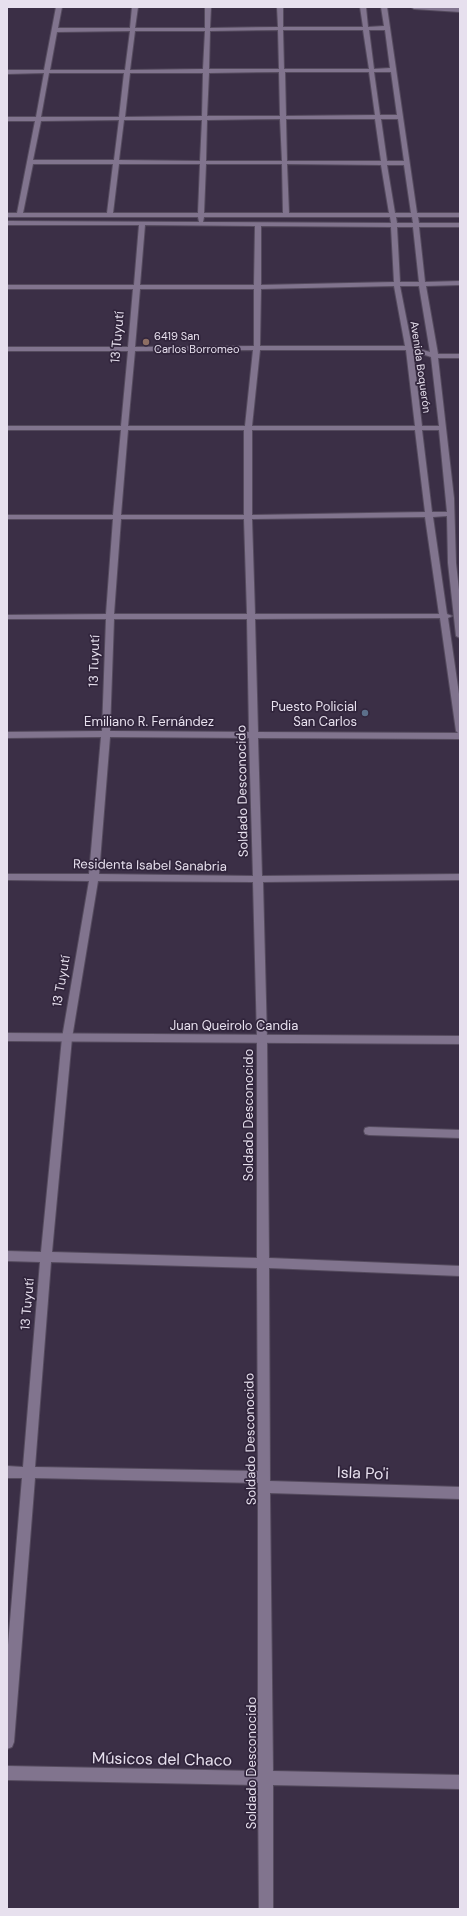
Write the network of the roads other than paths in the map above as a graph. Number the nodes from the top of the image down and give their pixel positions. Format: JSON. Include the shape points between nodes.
{"nodes":[{"id":1,"x":59,"y":7,"type":"edge"},
{"id":2,"x":135,"y":7,"type":"edge"},
{"id":3,"x":208,"y":7,"type":"edge"},
{"id":4,"x":280,"y":7,"type":"edge"},
{"id":5,"x":364,"y":7,"type":"edge"},
{"id":6,"x":384,"y":7,"type":"edge"},
{"id":7,"x":414,"y":7,"type":"edge"},
{"id":8,"x":460,"y":10,"type":"edge"},
{"id":9,"x":388,"y":28,"type":"junction"},
{"id":10,"x":280,"y":29,"type":"junction"},
{"id":11,"x":366,"y":29,"type":"junction"},
{"id":12,"x":55,"y":30,"type":"junction"},
{"id":13,"x":132,"y":30,"type":"junction"},
{"id":14,"x":208,"y":30,"type":"junction"},
{"id":15,"x":394,"y":70,"type":"junction"},
{"id":16,"x":281,"y":71,"type":"junction"},
{"id":17,"x":372,"y":71,"type":"junction"},
{"id":18,"x":7,"y":72,"type":"edge"},
{"id":19,"x":47,"y":72,"type":"junction"},
{"id":20,"x":127,"y":72,"type":"junction"},
{"id":21,"x":206,"y":72,"type":"junction"},
{"id":22,"x":378,"y":116,"type":"junction"},
{"id":23,"x":401,"y":116,"type":"junction"},
{"id":24,"x":204,"y":117,"type":"junction"},
{"id":25,"x":282,"y":117,"type":"junction"},
{"id":26,"x":38,"y":118,"type":"junction"},
{"id":27,"x":122,"y":118,"type":"junction"},
{"id":28,"x":7,"y":119,"type":"edge"},
{"id":29,"x":30,"y":162,"type":"junction"},
{"id":30,"x":116,"y":162,"type":"junction"},
{"id":31,"x":203,"y":162,"type":"junction"},
{"id":32,"x":286,"y":162,"type":"junction"},
{"id":33,"x":384,"y":163,"type":"junction"},
{"id":34,"x":408,"y":163,"type":"junction"},
{"id":35,"x":7,"y":215,"type":"edge"},
{"id":36,"x":20,"y":215,"type":"junction"},
{"id":37,"x":110,"y":215,"type":"junction"},
{"id":38,"x":201,"y":215,"type":"junction"},
{"id":39,"x":460,"y":215,"type":"edge"},
{"id":40,"x":286,"y":216,"type":"junction"},
{"id":41,"x":392,"y":216,"type":"junction"},
{"id":42,"x":415,"y":216,"type":"junction"},
{"id":43,"x":7,"y":223,"type":"edge"},
{"id":44,"x":142,"y":225,"type":"junction"},
{"id":45,"x":200,"y":225,"type":"junction"},
{"id":46,"x":258,"y":225,"type":"junction"},
{"id":47,"x":394,"y":225,"type":"junction"},
{"id":48,"x":460,"y":225,"type":"edge"},
{"id":49,"x":416,"y":226,"type":"junction"},
{"id":50,"x":460,"y":283,"type":"edge"},
{"id":51,"x":422,"y":284,"type":"junction"},
{"id":52,"x":397,"y":285,"type":"junction"},
{"id":53,"x":7,"y":287,"type":"edge"},
{"id":54,"x":136,"y":287,"type":"junction"},
{"id":55,"x":258,"y":287,"type":"junction"},
{"id":56,"x":131,"y":348,"type":"junction"},
{"id":57,"x":257,"y":348,"type":"junction"},
{"id":58,"x":409,"y":348,"type":"junction"},
{"id":59,"x":7,"y":349,"type":"edge"},
{"id":60,"x":435,"y":356,"type":"junction"},
{"id":61,"x":460,"y":356,"type":"edge"},
{"id":62,"x":7,"y":428,"type":"edge"},
{"id":63,"x":125,"y":428,"type":"junction"},
{"id":64,"x":248,"y":428,"type":"junction"},
{"id":65,"x":419,"y":428,"type":"junction"},
{"id":66,"x":443,"y":428,"type":"junction"},
{"id":67,"x":451,"y":514,"type":"junction"},
{"id":68,"x":429,"y":515,"type":"junction"},
{"id":69,"x":7,"y":516,"type":"edge"},
{"id":70,"x":248,"y":517,"type":"junction"},
{"id":71,"x":117,"y":518,"type":"junction"},
{"id":72,"x":443,"y":616,"type":"junction"},
{"id":73,"x":458,"y":616,"type":"edge"},
{"id":74,"x":7,"y":617,"type":"edge"},
{"id":75,"x":251,"y":617,"type":"junction"},
{"id":76,"x":110,"y":618,"type":"junction"},
{"id":77,"x":460,"y":636,"type":"edge"},
{"id":78,"x":460,"y":731,"type":"edge"},
{"id":79,"x":106,"y":734,"type":"junction"},
{"id":80,"x":254,"y":734,"type":"junction"},
{"id":81,"x":7,"y":735,"type":"edge"},
{"id":82,"x":460,"y":736,"type":"edge"},
{"id":83,"x":460,"y":876,"type":"edge"},
{"id":84,"x":7,"y":877,"type":"edge"},
{"id":85,"x":94,"y":877,"type":"junction"},
{"id":86,"x":258,"y":879,"type":"junction"},
{"id":87,"x":7,"y":1037,"type":"edge"},
{"id":88,"x":67,"y":1038,"type":"junction"},
{"id":89,"x":262,"y":1039,"type":"junction"},
{"id":90,"x":460,"y":1040,"type":"edge"},
{"id":91,"x":369,"y":1131,"type":"dead end"},
{"id":92,"x":460,"y":1134,"type":"edge"},
{"id":93,"x":7,"y":1256,"type":"edge"},
{"id":94,"x":46,"y":1257,"type":"junction"},
{"id":95,"x":262,"y":1263,"type":"junction"},
{"id":96,"x":460,"y":1271,"type":"edge"},
{"id":97,"x":7,"y":1472,"type":"edge"},
{"id":98,"x":27,"y":1472,"type":"junction"},
{"id":99,"x":265,"y":1482,"type":"junction"},
{"id":100,"x":460,"y":1493,"type":"edge"},
{"id":101,"x":7,"y":1742,"type":"edge"},
{"id":102,"x":7,"y":1773,"type":"edge"},
{"id":103,"x":264,"y":1779,"type":"junction"},
{"id":104,"x":460,"y":1782,"type":"edge"},
{"id":105,"x":266,"y":1909,"type":"edge"}],
"edges":[{"from":1,"to":12,"type":"street"},
{"from":2,"to":13,"type":"street"},
{"from":3,"to":14,"type":"street"},
{"from":4,"to":10,"type":"street"},
{"from":5,"to":11,"type":"street","name":"Avenida Boquerón"},
{"from":6,"to":9,"type":"street","name":"Avenida Boquerón"},
{"from":7,"to":8,"type":"street"},
{"from":9,"to":11,"type":"street"},
{"from":9,"to":15,"type":"street","name":"Avenida Boquerón"},
{"from":10,"to":11,"type":"street"},
{"from":10,"to":14,"type":"street"},
{"from":10,"to":16,"type":"street"},
{"from":11,"to":17,"type":"street","name":"Avenida Boquerón"},
{"from":12,"to":13,"type":"street"},
{"from":12,"to":19,"type":"street"},
{"from":13,"to":14,"type":"street"},
{"from":13,"to":20,"type":"street"},
{"from":14,"to":21,"type":"street"},
{"from":15,"to":17,"type":"street"},
{"from":15,"to":23,"type":"street","name":"Avenida Boquerón"},
{"from":16,"to":17,"type":"street"},
{"from":16,"to":21,"type":"street"},
{"from":16,"to":25,"type":"street"},
{"from":17,"to":22,"type":"street","name":"Avenida Boquerón"},
{"from":18,"to":19,"type":"street"},
{"from":19,"to":20,"type":"street"},
{"from":19,"to":26,"type":"street"},
{"from":20,"to":21,"type":"street"},
{"from":20,"to":27,"type":"street"},
{"from":21,"to":24,"type":"street"},
{"from":22,"to":23,"type":"street"},
{"from":22,"to":25,"type":"street"},
{"from":22,"to":33,"type":"street","name":"Avenida Boquerón"},
{"from":23,"to":34,"type":"street","name":"Avenida Boquerón"},
{"from":24,"to":25,"type":"street"},
{"from":24,"to":27,"type":"street"},
{"from":24,"to":31,"type":"street"},
{"from":25,"to":32,"type":"street"},
{"from":26,"to":27,"type":"street"},
{"from":26,"to":28,"type":"street"},
{"from":26,"to":29,"type":"street"},
{"from":27,"to":30,"type":"street"},
{"from":29,"to":30,"type":"street"},
{"from":29,"to":36,"type":"street"},
{"from":30,"to":31,"type":"street"},
{"from":30,"to":37,"type":"street"},
{"from":31,"to":32,"type":"street"},
{"from":31,"to":38,"type":"street"},
{"from":32,"to":33,"type":"street"},
{"from":32,"to":40,"type":"street"},
{"from":33,"to":34,"type":"street"},
{"from":33,"to":41,"type":"street","name":"Avenida Boquerón"},
{"from":34,"to":42,"type":"street","name":"Avenida Boquerón"},
{"from":35,"to":36,"type":"street"},
{"from":36,"to":37,"type":"street"},
{"from":37,"to":38,"type":"street"},
{"from":38,"to":40,"type":"street"},
{"from":38,"to":45,"type":"street"},
{"from":39,"to":42,"type":"street"},
{"from":40,"to":41,"type":"street"},
{"from":41,"to":42,"type":"street"},
{"from":41,"to":47,"type":"street","name":"Avenida Boquerón"},
{"from":42,"to":49,"type":"street","name":"Avenida Boquerón"},
{"from":43,"to":44,"type":"street"},
{"from":44,"to":45,"type":"street"},
{"from":44,"to":54,"type":"street","name":"13 Tuyutí"},
{"from":45,"to":46,"type":"street"},
{"from":46,"to":47,"type":"street"},
{"from":46,"to":55,"type":"street","name":"Soldado Desconocido"},
{"from":47,"to":49,"type":"street"},
{"from":47,"to":52,"type":"street","name":"Avenida Boquerón"},
{"from":48,"to":49,"type":"street"},
{"from":49,"to":51,"type":"street","name":"Avenida Boquerón"},
{"from":50,"to":51,"type":"street"},
{"from":51,"to":52,"type":"street"},
{"from":51,"to":60,"type":"street","name":"Avenida Boquerón"},
{"from":52,"to":55,"type":"street"},
{"from":52,"to":58,"type":"street","name":"Avenida Boquerón"},
{"from":53,"to":54,"type":"street"},
{"from":54,"to":55,"type":"street"},
{"from":54,"to":56,"type":"street","name":"13 Tuyutí"},
{"from":55,"to":57,"type":"street","name":"Soldado Desconocido"},
{"from":56,"to":57,"type":"street"},
{"from":56,"to":59,"type":"street"},
{"from":56,"to":63,"type":"street","name":"13 Tuyutí"},
{"from":57,"to":58,"type":"street"},
{"from":57,"to":64,"type":"street","name":"Soldado Desconocido"},
{"from":58,"to":60,"type":"street"},
{"from":58,"to":65,"type":"street","name":"Avenida Boquerón"},
{"from":60,"to":61,"type":"street"},
{"from":60,"to":66,"type":"street","name":"Avenida Boquerón"},
{"from":62,"to":63,"type":"street"},
{"from":63,"to":64,"type":"street"},
{"from":63,"to":71,"type":"street","name":"13 Tuyutí"},
{"from":64,"to":65,"type":"street"},
{"from":64,"to":70,"type":"street","name":"Soldado Desconocido"},
{"from":65,"to":66,"type":"street"},
{"from":65,"to":68,"type":"street","name":"Avenida Boquerón"},
{"from":66,"to":67,"type":"street","name":"Avenida Boquerón"},
{"from":67,"to":68,"type":"street"},
{"from":67,"to":73,"type":"street","name":"Avenida Boquerón","via":[[452,563]]},
{"from":68,"to":70,"type":"street"},
{"from":68,"to":72,"type":"street","name":"Avenida Boquerón"},
{"from":69,"to":71,"type":"street"},
{"from":70,"to":71,"type":"street"},
{"from":70,"to":75,"type":"street","name":"Soldado Desconocido"},
{"from":71,"to":76,"type":"street","name":"13 Tuyutí"},
{"from":72,"to":73,"type":"street"},
{"from":72,"to":75,"type":"street"},
{"from":72,"to":78,"type":"street","name":"Avenida Boquerón"},
{"from":73,"to":77,"type":"street","name":"Avenida Boquerón"},
{"from":74,"to":76,"type":"street"},
{"from":75,"to":76,"type":"street"},
{"from":75,"to":80,"type":"street","name":"Soldado Desconocido"},
{"from":76,"to":79,"type":"street","name":"13 Tuyutí"},
{"from":79,"to":80,"type":"street","name":"Emiliano R. Fernández"},
{"from":79,"to":81,"type":"street","name":"Emiliano R. Fernández"},
{"from":79,"to":85,"type":"street","name":"13 Tuyutí"},
{"from":80,"to":82,"type":"street","name":"Emiliano R. Fernández"},
{"from":80,"to":86,"type":"street","name":"Soldado Desconocido"},
{"from":83,"to":86,"type":"street","name":"Residenta Isabel Sanabria"},
{"from":84,"to":85,"type":"street","name":"Residenta Isabel Sanabria"},
{"from":85,"to":86,"type":"street","name":"Residenta Isabel Sanabria"},
{"from":85,"to":88,"type":"street","name":"13 Tuyutí"},
{"from":86,"to":89,"type":"street","name":"Soldado Desconocido"},
{"from":87,"to":88,"type":"street","name":"Juan Queirolo Candia"},
{"from":88,"to":89,"type":"street","name":"Juan Queirolo Candia"},
{"from":88,"to":94,"type":"street","name":"13 Tuyutí"},
{"from":89,"to":90,"type":"street","name":"Juan Queirolo Candia"},
{"from":89,"to":95,"type":"street","name":"Soldado Desconocido"},
{"from":91,"to":92,"type":"street"},
{"from":93,"to":94,"type":"street"},
{"from":94,"to":95,"type":"street"},
{"from":94,"to":98,"type":"street","name":"13 Tuyutí"},
{"from":95,"to":96,"type":"street"},
{"from":95,"to":99,"type":"street","name":"Soldado Desconocido"},
{"from":97,"to":98,"type":"street","name":"Isla Po'i"},
{"from":98,"to":99,"type":"street","name":"Isla Po'i"},
{"from":98,"to":101,"type":"street","name":"13 Tuyutí"},
{"from":99,"to":100,"type":"street","name":"Isla Po'i"},
{"from":99,"to":103,"type":"street","name":"Soldado Desconocido"},
{"from":102,"to":103,"type":"street","name":"Músicos del Chaco"},
{"from":103,"to":104,"type":"street","name":"Músicos del Chaco"},
{"from":103,"to":105,"type":"street","name":"Soldado Desconocido"}]}
